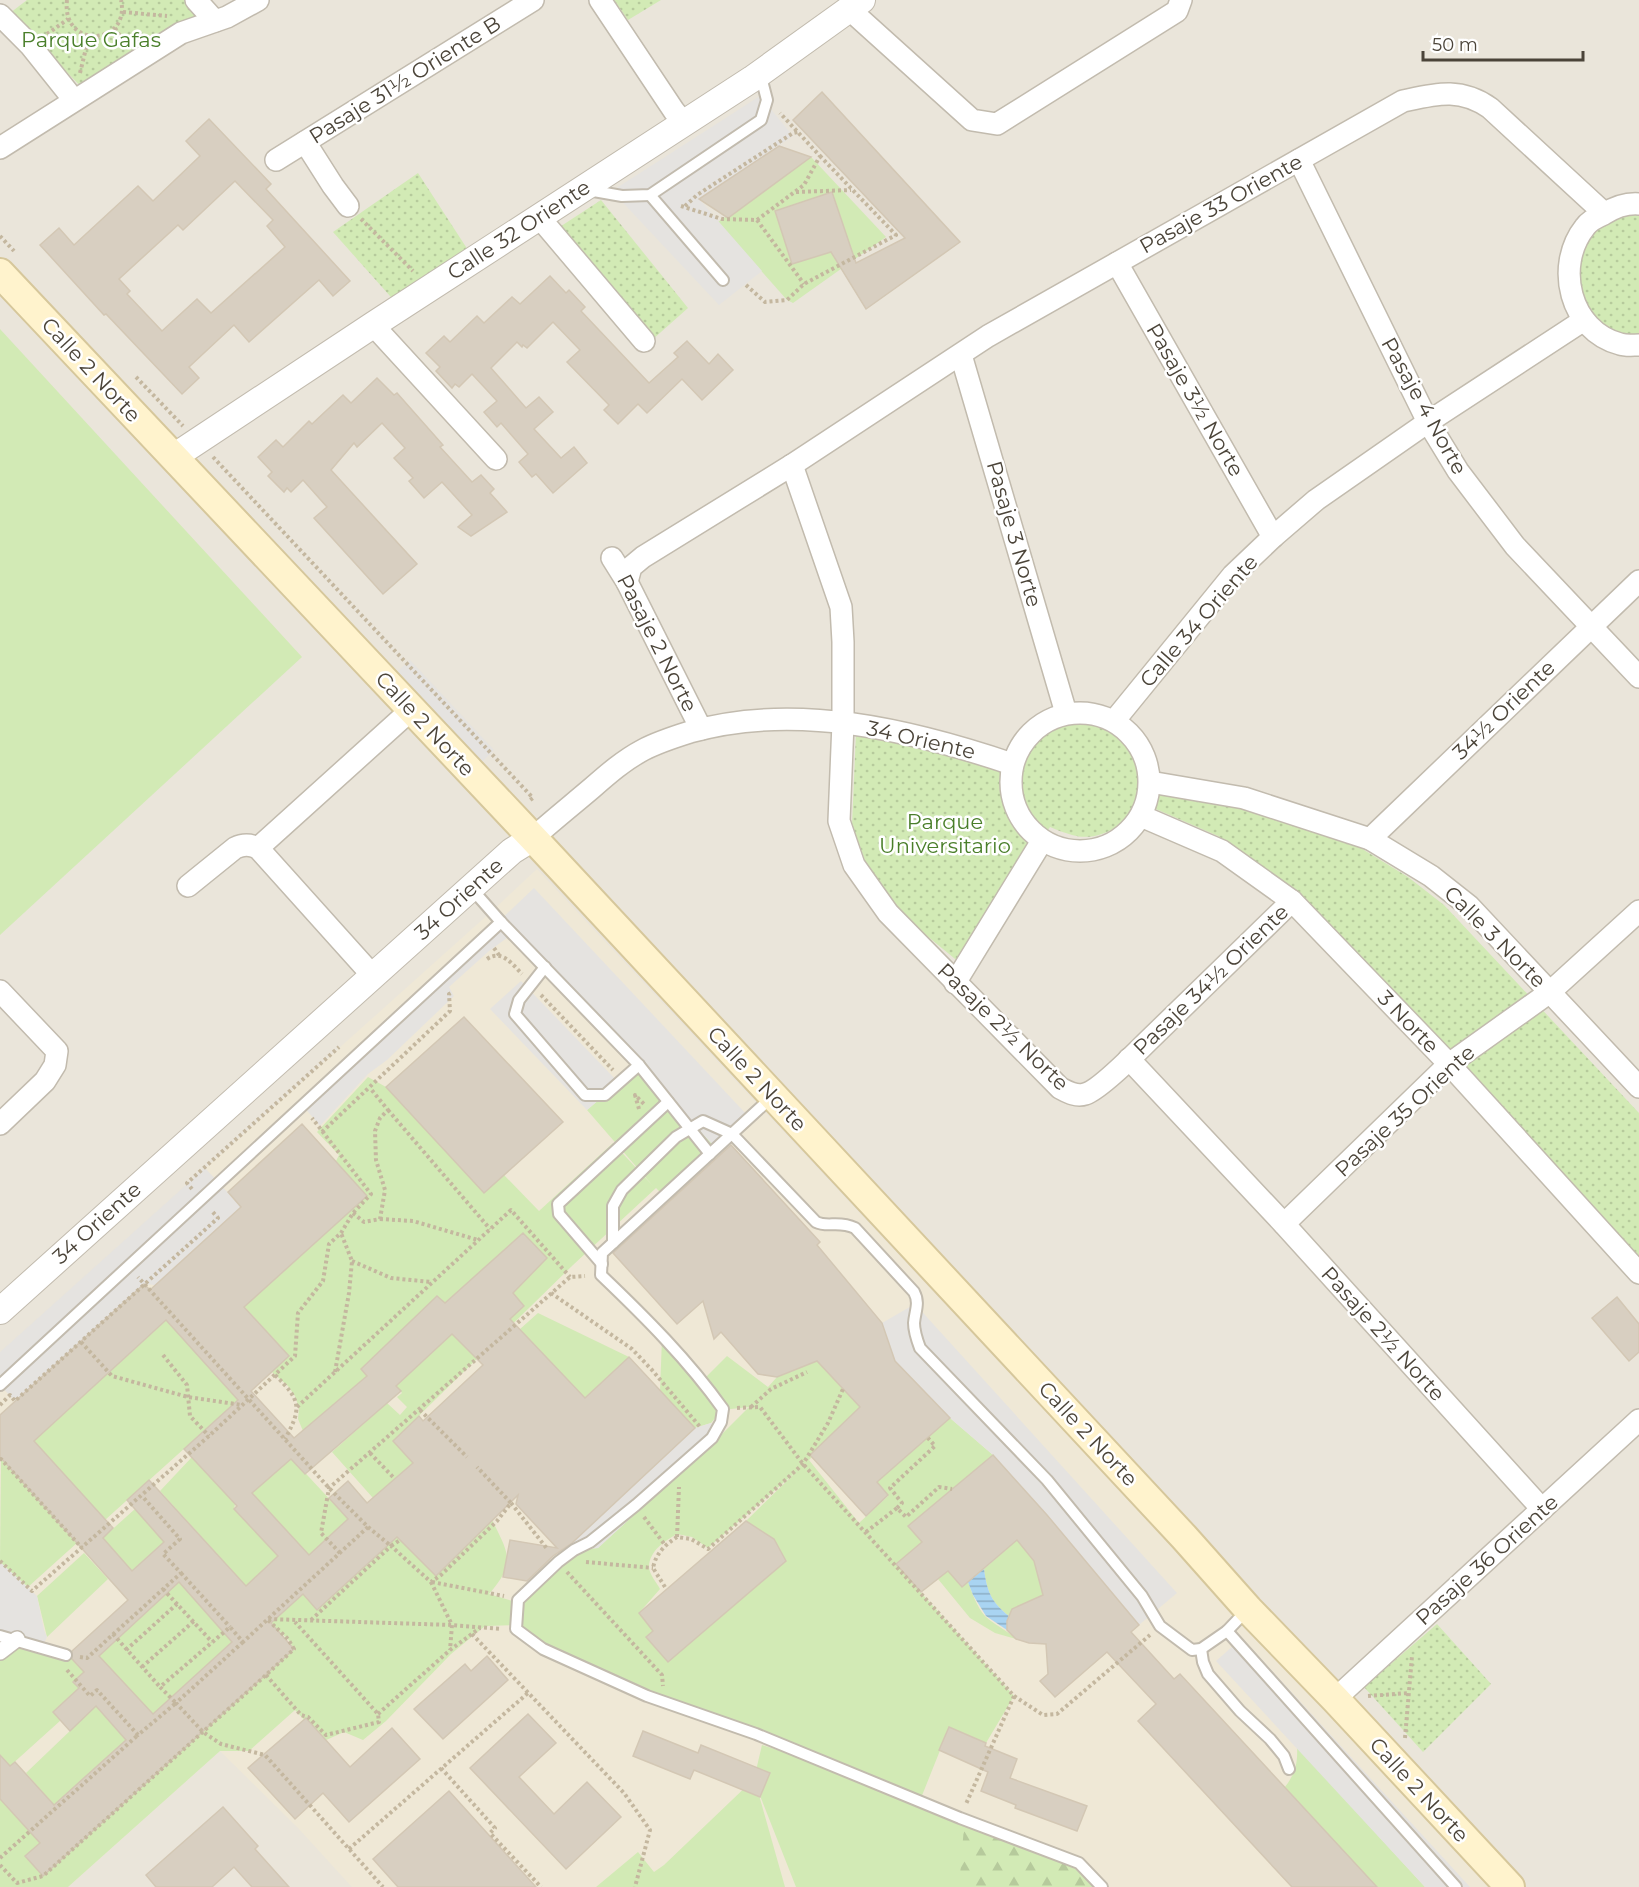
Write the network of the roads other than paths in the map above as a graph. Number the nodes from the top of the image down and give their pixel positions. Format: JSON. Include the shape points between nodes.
{"nodes":[{"id":1,"x":196,"y":0,"type":"edge"},
{"id":2,"x":258,"y":0,"type":"edge"},
{"id":3,"x":533,"y":0,"type":"edge"},
{"id":4,"x":600,"y":0,"type":"edge"},
{"id":5,"x":1181,"y":0,"type":"edge"},
{"id":6,"x":856,"y":4,"type":"edge"},
{"id":7,"x":0,"y":15,"type":"edge"},
{"id":8,"x":215,"y":21,"type":"junction"},
{"id":9,"x":760,"y":73,"type":"junction"},
{"id":10,"x":74,"y":100,"type":"junction"},
{"id":11,"x":684,"y":123,"type":"junction"},
{"id":12,"x":305,"y":142,"type":"junction"},
{"id":13,"x":0,"y":148,"type":"edge"},
{"id":14,"x":276,"y":160,"type":"dead end"},
{"id":15,"x":1299,"y":160,"type":"junction"},
{"id":16,"x":583,"y":188,"type":"junction"},
{"id":17,"x":650,"y":195,"type":"junction"},
{"id":18,"x":1639,"y":204,"type":"edge"},
{"id":19,"x":348,"y":206,"type":"road end"},
{"id":20,"x":1604,"y":213,"type":"junction"},
{"id":21,"x":538,"y":217,"type":"junction"},
{"id":22,"x":1117,"y":263,"type":"junction"},
{"id":23,"x":0,"y":273,"type":"edge"},
{"id":24,"x":723,"y":280,"type":"dead end"},
{"id":25,"x":1584,"y":320,"type":"junction"},
{"id":26,"x":373,"y":325,"type":"junction"},
{"id":27,"x":644,"y":341,"type":"dead end"},
{"id":28,"x":1639,"y":345,"type":"edge"},
{"id":29,"x":961,"y":355,"type":"junction"},
{"id":30,"x":1428,"y":422,"type":"junction"},
{"id":31,"x":175,"y":456,"type":"junction"},
{"id":32,"x":496,"y":459,"type":"dead end"},
{"id":33,"x":792,"y":465,"type":"junction"},
{"id":34,"x":1273,"y":537,"type":"junction"},
{"id":35,"x":612,"y":558,"type":"dead end"},
{"id":36,"x":1639,"y":581,"type":"edge"},
{"id":37,"x":627,"y":582,"type":"junction"},
{"id":38,"x":1590,"y":627,"type":"junction"},
{"id":39,"x":1639,"y":677,"type":"edge"},
{"id":40,"x":411,"y":710,"type":"junction"},
{"id":41,"x":1066,"y":713,"type":"junction"},
{"id":42,"x":1114,"y":721,"type":"junction"},
{"id":43,"x":843,"y":723,"type":"junction"},
{"id":44,"x":702,"y":729,"type":"junction"},
{"id":45,"x":1012,"y":764,"type":"junction"},
{"id":46,"x":1150,"y":782,"type":"junction"},
{"id":47,"x":1141,"y":816,"type":"junction"},
{"id":48,"x":533,"y":838,"type":"junction"},
{"id":49,"x":1370,"y":839,"type":"junction"},
{"id":50,"x":1042,"y":841,"type":"junction"},
{"id":51,"x":258,"y":848,"type":"junction"},
{"id":52,"x":188,"y":886,"type":"dead end"},
{"id":53,"x":471,"y":888,"type":"junction"},
{"id":54,"x":1292,"y":901,"type":"junction"},
{"id":55,"x":1639,"y":911,"type":"edge"},
{"id":56,"x":501,"y":922,"type":"junction"},
{"id":57,"x":545,"y":967,"type":"junction"},
{"id":58,"x":373,"y":976,"type":"junction"},
{"id":59,"x":956,"y":983,"type":"junction"},
{"id":60,"x":0,"y":991,"type":"edge"},
{"id":61,"x":1550,"y":992,"type":"junction"},
{"id":62,"x":1129,"y":1059,"type":"junction"},
{"id":63,"x":1449,"y":1064,"type":"junction"},
{"id":64,"x":639,"y":1065,"type":"junction"},
{"id":65,"x":1639,"y":1087,"type":"edge"},
{"id":66,"x":773,"y":1096,"type":"junction"},
{"id":67,"x":669,"y":1102,"type":"junction"},
{"id":68,"x":0,"y":1124,"type":"edge"},
{"id":69,"x":690,"y":1128,"type":"junction"},
{"id":70,"x":732,"y":1134,"type":"junction"},
{"id":71,"x":710,"y":1154,"type":"junction"},
{"id":72,"x":1284,"y":1224,"type":"junction"},
{"id":73,"x":613,"y":1243,"type":"junction"},
{"id":74,"x":602,"y":1264,"type":"junction"},
{"id":75,"x":1639,"y":1273,"type":"edge"},
{"id":76,"x":0,"y":1310,"type":"edge"},
{"id":77,"x":0,"y":1385,"type":"edge"},
{"id":78,"x":1639,"y":1420,"type":"edge"},
{"id":79,"x":1542,"y":1509,"type":"junction"},
{"id":80,"x":1248,"y":1609,"type":"junction"},
{"id":81,"x":1227,"y":1631,"type":"junction"},
{"id":82,"x":0,"y":1636,"type":"edge"},
{"id":83,"x":16,"y":1640,"type":"junction"},
{"id":84,"x":1201,"y":1649,"type":"junction"},
{"id":85,"x":0,"y":1652,"type":"edge"},
{"id":86,"x":66,"y":1658,"type":"road end"},
{"id":87,"x":1335,"y":1699,"type":"junction"},
{"id":88,"x":1289,"y":1768,"type":"dead end"},
{"id":89,"x":1102,"y":1887,"type":"edge"},
{"id":90,"x":1456,"y":1887,"type":"edge"},
{"id":91,"x":1510,"y":1887,"type":"edge"}],
"edges":[{"from":1,"to":8,"type":"street"},
{"from":2,"to":8,"type":"street"},
{"from":3,"to":12,"type":"street","name":"Pasaje 31½ Oriente B"},
{"from":4,"to":11,"type":"street"},
{"from":5,"to":6,"type":"street","via":[[1177,11],[997,124],[972,120]]},
{"from":6,"to":9,"type":"street","name":"Calle 32 Oriente"},
{"from":7,"to":10,"type":"street"},
{"from":8,"to":10,"type":"street","via":[[181,33]]},
{"from":9,"to":11,"type":"street","name":"Calle 32 Oriente"},
{"from":9,"to":17,"type":"lane","via":[[767,100],[761,120]]},
{"from":10,"to":13,"type":"street"},
{"from":11,"to":16,"type":"street","name":"Calle 32 Oriente"},
{"from":12,"to":14,"type":"street","name":"Pasaje 31½ Oriente B"},
{"from":12,"to":19,"type":"street"},
{"from":15,"to":20,"type":"street","name":"Pasaje 33 Oriente","via":[[1403,101],[1454,94],[1476,99],[1490,108]]},
{"from":15,"to":22,"type":"street","name":"Pasaje 33 Oriente"},
{"from":15,"to":30,"type":"street","name":"Pasaje 4 Norte"},
{"from":16,"to":17,"type":"lane","via":[[622,196]]},
{"from":16,"to":21,"type":"street","name":"Calle 32 Oriente"},
{"from":17,"to":24,"type":"lane"},
{"from":18,"to":20,"type":"street","via":[[1614,207]]},
{"from":20,"to":25,"type":"street","via":[[1586,225],[1568,268],[1575,305]]},
{"from":21,"to":26,"type":"street","name":"Calle 32 Oriente"},
{"from":21,"to":27,"type":"street"},
{"from":22,"to":29,"type":"street","name":"Pasaje 33 Oriente"},
{"from":22,"to":34,"type":"street","name":"Pasaje 3½ Norte"},
{"from":23,"to":31,"type":"main road","name":"Calle 2 Norte"},
{"from":25,"to":28,"type":"street","via":[[1621,344]]},
{"from":25,"to":30,"type":"street","name":"Calle 34 Oriente"},
{"from":26,"to":31,"type":"street","name":"Calle 32 Oriente"},
{"from":26,"to":32,"type":"street"},
{"from":29,"to":33,"type":"street","name":"Pasaje 33 Oriente"},
{"from":29,"to":41,"type":"street","name":"Pasaje 3 Norte"},
{"from":30,"to":34,"type":"street","name":"Calle 34 Oriente","via":[[1316,500]]},
{"from":30,"to":38,"type":"street","name":"Pasaje 4 Norte","via":[[1458,471],[1515,546]]},
{"from":31,"to":40,"type":"main road","name":"Calle 2 Norte"},
{"from":33,"to":37,"type":"street","name":"Pasaje 33 Oriente","via":[[643,557],[631,567]]},
{"from":33,"to":43,"type":"street","name":"Pasaje 2½ Norte","via":[[841,607]]},
{"from":34,"to":42,"type":"street","name":"Calle 34 Oriente","via":[[1233,575]]},
{"from":35,"to":37,"type":"street","name":"Pasaje 2 Norte"},
{"from":36,"to":38,"type":"street","name":"34½ Oriente"},
{"from":37,"to":44,"type":"street","name":"Pasaje 2 Norte"},
{"from":38,"to":39,"type":"street","name":"Pasaje 4 Norte"},
{"from":38,"to":49,"type":"street","name":"34½ Oriente"},
{"from":40,"to":48,"type":"main road","name":"Calle 2 Norte"},
{"from":40,"to":51,"type":"street"},
{"from":41,"to":42,"type":"street","via":[[1094,714]]},
{"from":41,"to":45,"type":"street","via":[[1037,727],[1019,747]]},
{"from":42,"to":46,"type":"street","via":[[1142,749]]},
{"from":43,"to":44,"type":"street","name":"34 Oriente","via":[[758,720]]},
{"from":43,"to":45,"type":"street","name":"34 Oriente","via":[[910,735]]},
{"from":43,"to":59,"type":"street","name":"Pasaje 2½ Norte","via":[[839,821],[854,865],[888,913]]},
{"from":44,"to":48,"type":"street","name":"34 Oriente","via":[[660,742],[627,759]]},
{"from":45,"to":50,"type":"street","via":[[1010,786],[1015,807],[1026,826]]},
{"from":46,"to":47,"type":"street"},
{"from":46,"to":49,"type":"street","name":"Calle 3 Norte","via":[[1244,798]]},
{"from":47,"to":50,"type":"street","via":[[1113,843],[1091,851],[1069,851]]},
{"from":47,"to":54,"type":"street","name":"3 Norte","via":[[1222,851]]},
{"from":48,"to":53,"type":"street","name":"34 Oriente","via":[[512,851]]},
{"from":48,"to":66,"type":"main road","name":"Calle 2 Norte"},
{"from":49,"to":61,"type":"street","name":"Calle 3 Norte","via":[[1431,876],[1469,906]]},
{"from":50,"to":59,"type":"street"},
{"from":51,"to":52,"type":"street","via":[[235,848]]},
{"from":51,"to":58,"type":"street"},
{"from":53,"to":56,"type":"lane"},
{"from":53,"to":58,"type":"street","name":"34 Oriente"},
{"from":54,"to":62,"type":"street","name":"Pasaje 34½ Oriente"},
{"from":54,"to":63,"type":"street","name":"3 Norte"},
{"from":55,"to":61,"type":"street","name":"Pasaje 35 Oriente"},
{"from":56,"to":57,"type":"lane"},
{"from":56,"to":77,"type":"lane"},
{"from":57,"to":64,"type":"lane"},
{"from":57,"to":64,"type":"lane","via":[[519,1000],[515,1014],[585,1095],[605,1095]]},
{"from":58,"to":76,"type":"street","name":"34 Oriente"},
{"from":59,"to":62,"type":"street","name":"Pasaje 2½ Norte","via":[[1059,1088],[1071,1094],[1087,1094]]},
{"from":60,"to":68,"type":"street","via":[[57,1051],[55,1065],[45,1081]]},
{"from":61,"to":63,"type":"street","name":"Pasaje 35 Oriente"},
{"from":61,"to":65,"type":"street","name":"Calle 3 Norte"},
{"from":62,"to":72,"type":"street","name":"Pasaje 2½ Norte"},
{"from":63,"to":72,"type":"street","name":"Pasaje 35 Oriente"},
{"from":63,"to":75,"type":"street","name":"3 Norte"},
{"from":64,"to":67,"type":"lane"},
{"from":66,"to":70,"type":"lane"},
{"from":66,"to":80,"type":"main road","name":"Calle 2 Norte"},
{"from":67,"to":69,"type":"lane"},
{"from":67,"to":74,"type":"lane","via":[[558,1204],[559,1214]]},
{"from":69,"to":70,"type":"lane","via":[[703,1121]]},
{"from":69,"to":71,"type":"lane"},
{"from":69,"to":73,"type":"lane","via":[[622,1190],[613,1206]]},
{"from":70,"to":71,"type":"lane"},
{"from":70,"to":84,"type":"lane","via":[[816,1222],[855,1228],[914,1292],[914,1324],[920,1348],[1047,1480],[1142,1596],[1160,1626],[1192,1650]]},
{"from":71,"to":73,"type":"lane"},
{"from":72,"to":79,"type":"street","name":"Pasaje 2½ Norte"},
{"from":73,"to":74,"type":"lane","via":[[602,1253]]},
{"from":74,"to":89,"type":"lane","via":[[601,1275],[704,1382],[723,1409],[721,1422],[712,1438],[636,1505],[558,1562],[518,1600],[516,1629],[543,1649],[665,1702],[756,1734],[1079,1863]]},
{"from":78,"to":79,"type":"street","name":"Pasaje 36 Oriente"},
{"from":79,"to":87,"type":"street","name":"Pasaje 36 Oriente"},
{"from":80,"to":81,"type":"lane"},
{"from":80,"to":87,"type":"main road","name":"Calle 2 Norte"},
{"from":81,"to":84,"type":"lane"},
{"from":81,"to":90,"type":"lane"},
{"from":82,"to":83,"type":"lane"},
{"from":83,"to":85,"type":"street"},
{"from":83,"to":86,"type":"lane"},
{"from":84,"to":88,"type":"lane","via":[[1208,1674],[1270,1738]]},
{"from":87,"to":91,"type":"main road","name":"Calle 2 Norte"}]}
